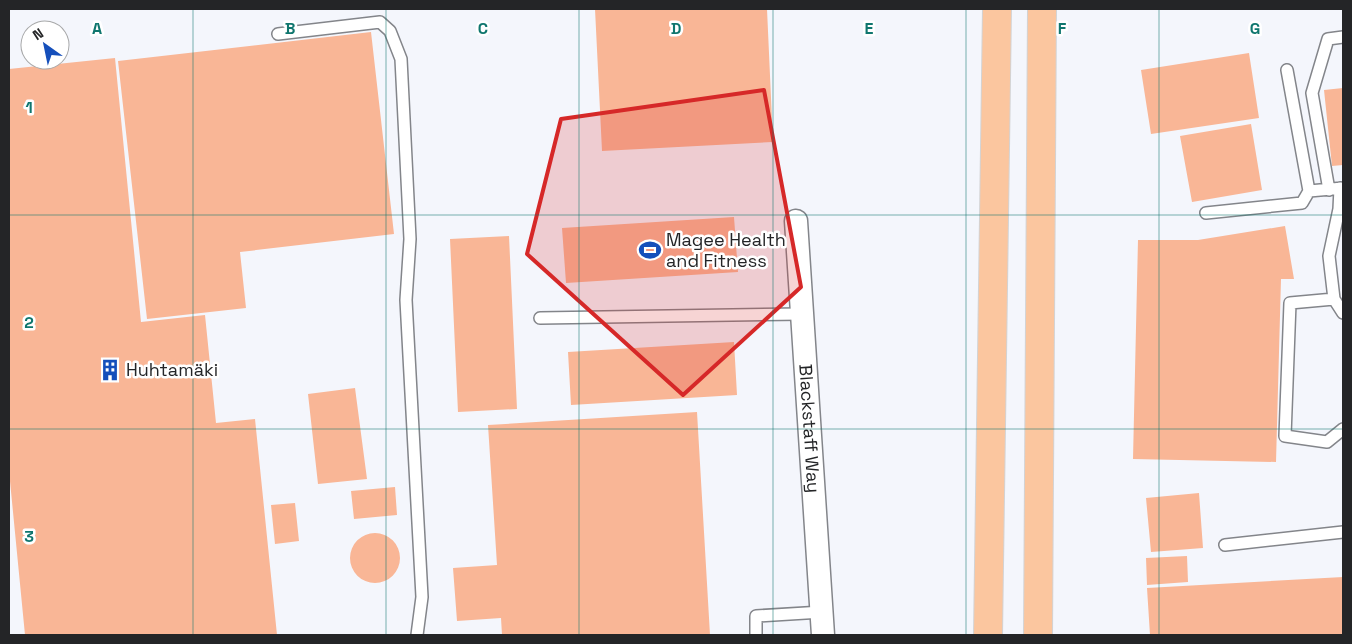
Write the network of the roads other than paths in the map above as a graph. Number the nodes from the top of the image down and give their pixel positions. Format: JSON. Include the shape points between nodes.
{"nodes":[{"id":1,"x":997,"y":9,"type":"edge"},
{"id":2,"x":1042,"y":9,"type":"edge"},
{"id":3,"x":278,"y":34,"type":"dead end"},
{"id":4,"x":1343,"y":38,"type":"edge"},
{"id":5,"x":1287,"y":70,"type":"dead end"},
{"id":6,"x":1337,"y":189,"type":"edge"},
{"id":7,"x":1309,"y":191,"type":"junction"},
{"id":8,"x":1206,"y":213,"type":"dead end"},
{"id":9,"x":796,"y":221,"type":"dead end"},
{"id":10,"x":1334,"y":299,"type":"junction"},
{"id":11,"x":1343,"y":312,"type":"edge"},
{"id":12,"x":802,"y":314,"type":"junction"},
{"id":13,"x":540,"y":318,"type":"dead end"},
{"id":14,"x":1343,"y":429,"type":"edge"},
{"id":15,"x":1343,"y":532,"type":"edge"},
{"id":16,"x":1225,"y":545,"type":"dead end"},
{"id":17,"x":822,"y":612,"type":"junction"},
{"id":18,"x":418,"y":635,"type":"edge"},
{"id":19,"x":756,"y":635,"type":"edge"},
{"id":20,"x":824,"y":635,"type":"edge"},
{"id":21,"x":988,"y":635,"type":"edge"},
{"id":22,"x":1038,"y":635,"type":"edge"}],
"edges":[{"from":1,"to":21,"type":"highway"},
{"from":2,"to":22,"type":"highway"},
{"from":3,"to":18,"type":"lane","via":[[380,22],[390,31],[401,59],[410,239],[406,300],[422,597]]},
{"from":4,"to":6,"type":"lane","via":[[1328,39],[1312,93]]},
{"from":5,"to":7,"type":"lane"},
{"from":6,"to":7,"type":"lane"},
{"from":6,"to":10,"type":"lane","via":[[1339,209],[1329,256]]},
{"from":7,"to":8,"type":"lane","via":[[1302,203]]},
{"from":9,"to":12,"type":"street","name":"Blackstaff Way"},
{"from":10,"to":11,"type":"lane"},
{"from":10,"to":14,"type":"lane","via":[[1290,303],[1285,436],[1328,442]]},
{"from":12,"to":13,"type":"lane"},
{"from":12,"to":17,"type":"street","name":"Blackstaff Way"},
{"from":15,"to":16,"type":"lane"},
{"from":17,"to":19,"type":"lane","via":[[756,616]]},
{"from":17,"to":20,"type":"street","name":"Blackstaff Way"}]}
